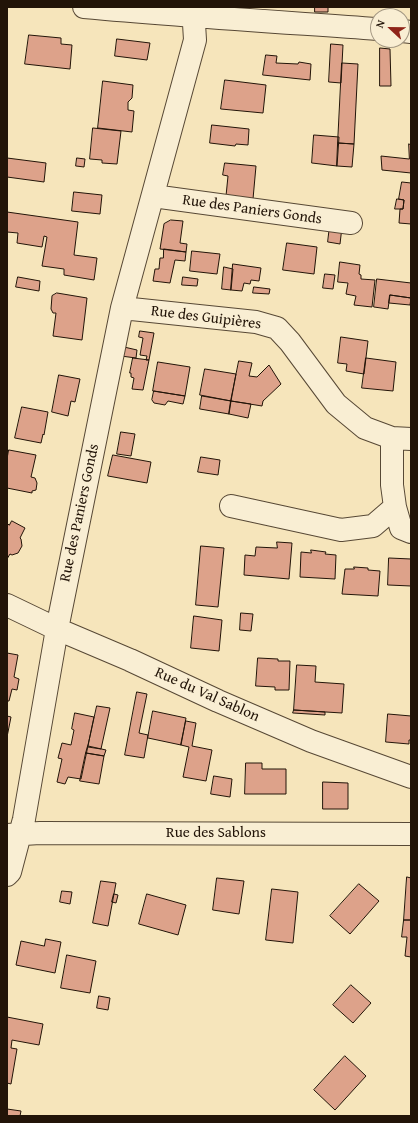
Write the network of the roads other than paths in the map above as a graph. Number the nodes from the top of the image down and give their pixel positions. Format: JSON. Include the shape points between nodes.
{"nodes":[{"id":1,"x":84,"y":7,"type":"edge"},
{"id":2,"x":194,"y":12,"type":"edge"},
{"id":3,"x":370,"y":28,"type":"edge"},
{"id":4,"x":153,"y":196,"type":"junction"},
{"id":5,"x":351,"y":223,"type":"dead end"},
{"id":6,"x":122,"y":308,"type":"junction"},
{"id":7,"x":401,"y":438,"type":"edge"},
{"id":8,"x":231,"y":506,"type":"dead end"},
{"id":9,"x":395,"y":507,"type":"junction"},
{"id":10,"x":411,"y":532,"type":"edge"},
{"id":11,"x":7,"y":605,"type":"edge"},
{"id":12,"x":57,"y":629,"type":"junction"},
{"id":13,"x":411,"y":778,"type":"edge"},
{"id":14,"x":14,"y":834,"type":"edge"},
{"id":15,"x":411,"y":834,"type":"edge"},
{"id":16,"x":7,"y":875,"type":"edge"}],
"edges":[{"from":1,"to":2,"type":"street"},
{"from":2,"to":3,"type":"street","via":[[219,17]]},
{"from":2,"to":4,"type":"street","name":"Rue des Paniers Gonds","via":[[195,40]]},
{"from":4,"to":5,"type":"street","name":"Rue des Paniers Gonds"},
{"from":4,"to":6,"type":"street","name":"Rue des Paniers Gonds"},
{"from":6,"to":7,"type":"street","name":"Rue des Guipières","via":[[256,322],[277,328],[336,404],[365,428]]},
{"from":6,"to":12,"type":"street","name":"Rue des Paniers Gonds"},
{"from":7,"to":9,"type":"street","via":[[392,485]]},
{"from":8,"to":9,"type":"street","via":[[341,530],[372,526]]},
{"from":9,"to":10,"type":"street","via":[[401,528]]},
{"from":11,"to":12,"type":"street","name":"Rue du Val Sablon"},
{"from":12,"to":13,"type":"street","name":"Rue du Val Sablon","via":[[311,741]]},
{"from":12,"to":14,"type":"street","name":"Rue des Paniers Gonds"},
{"from":14,"to":15,"type":"street","name":"Rue des Sablons"},
{"from":14,"to":16,"type":"street","via":[[10,872]]}]}
